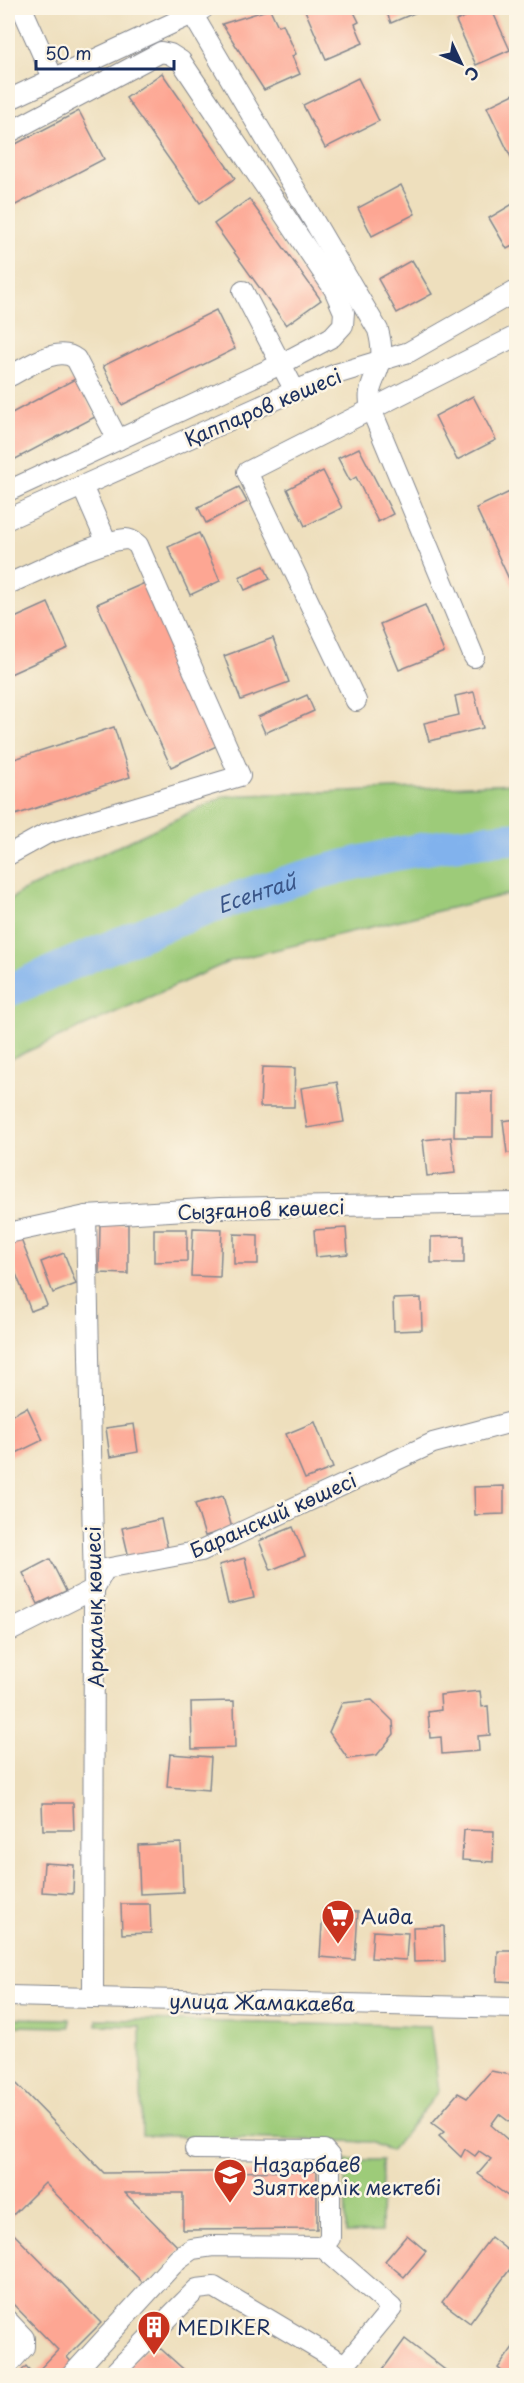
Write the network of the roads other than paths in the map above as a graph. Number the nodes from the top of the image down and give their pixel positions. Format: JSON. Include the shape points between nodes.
{"nodes":[{"id":1,"x":21,"y":8,"type":"edge"},
{"id":2,"x":197,"y":10,"type":"edge"},
{"id":3,"x":53,"y":78,"type":"junction"},
{"id":4,"x":8,"y":100,"type":"edge"},
{"id":5,"x":8,"y":132,"type":"edge"},
{"id":6,"x":243,"y":291,"type":"dead end"},
{"id":7,"x":516,"y":291,"type":"edge"},
{"id":8,"x":516,"y":336,"type":"edge"},
{"id":9,"x":380,"y":362,"type":"junction"},
{"id":10,"x":281,"y":364,"type":"junction"},
{"id":11,"x":8,"y":377,"type":"edge"},
{"id":12,"x":295,"y":391,"type":"junction"},
{"id":13,"x":371,"y":409,"type":"junction"},
{"id":14,"x":118,"y":440,"type":"junction"},
{"id":15,"x":82,"y":486,"type":"junction"},
{"id":16,"x":8,"y":491,"type":"edge"},
{"id":17,"x":8,"y":519,"type":"edge"},
{"id":18,"x":107,"y":543,"type":"junction"},
{"id":19,"x":8,"y":584,"type":"edge"},
{"id":20,"x":474,"y":657,"type":"dead end"},
{"id":21,"x":356,"y":701,"type":"dead end"},
{"id":22,"x":8,"y":855,"type":"edge"},
{"id":23,"x":516,"y":1203,"type":"edge"},
{"id":24,"x":86,"y":1216,"type":"junction"},
{"id":25,"x":8,"y":1233,"type":"edge"},
{"id":26,"x":516,"y":1421,"type":"edge"},
{"id":27,"x":94,"y":1589,"type":"junction"},
{"id":28,"x":8,"y":1632,"type":"edge"},
{"id":29,"x":8,"y":1996,"type":"edge"},
{"id":30,"x":93,"y":1998,"type":"junction"},
{"id":31,"x":516,"y":2008,"type":"edge"},
{"id":32,"x":195,"y":2149,"type":"dead end"},
{"id":33,"x":322,"y":2247,"type":"junction"},
{"id":34,"x":8,"y":2321,"type":"edge"},
{"id":35,"x":8,"y":2365,"type":"edge"},
{"id":36,"x":341,"y":2370,"type":"edge"},
{"id":37,"x":71,"y":2376,"type":"edge"},
{"id":38,"x":111,"y":2376,"type":"edge"}],
"edges":[{"from":1,"to":3,"type":"street"},
{"from":2,"to":3,"type":"street"},
{"from":2,"to":9,"type":"street","via":[[378,330]]},
{"from":3,"to":4,"type":"street"},
{"from":5,"to":10,"type":"street","via":[[161,52],[182,61],[334,289],[344,312],[343,325],[333,337]]},
{"from":6,"to":10,"type":"street"},
{"from":7,"to":9,"type":"street","name":"Қаппаров көшесі","via":[[409,352]]},
{"from":8,"to":13,"type":"street"},
{"from":9,"to":12,"type":"street","name":"Қаппаров көшесі"},
{"from":9,"to":13,"type":"street","via":[[368,394]]},
{"from":10,"to":12,"type":"street"},
{"from":10,"to":14,"type":"street"},
{"from":11,"to":14,"type":"street","via":[[59,353],[71,355]]},
{"from":12,"to":15,"type":"street","name":"Қаппаров көшесі"},
{"from":13,"to":20,"type":"street"},
{"from":13,"to":21,"type":"street","via":[[247,472]]},
{"from":14,"to":16,"type":"street"},
{"from":15,"to":17,"type":"street","name":"Қаппаров көшесі"},
{"from":15,"to":18,"type":"street"},
{"from":18,"to":19,"type":"street"},
{"from":18,"to":22,"type":"street","via":[[128,539],[138,545],[240,776],[45,834]]},
{"from":23,"to":24,"type":"street","name":"Сызғанов көшесі","via":[[220,1208]]},
{"from":24,"to":25,"type":"street","name":"Сызғанов көшесі"},
{"from":24,"to":27,"type":"street","name":"Арқалық көшесі"},
{"from":26,"to":27,"type":"street","name":"Баранский көшесі","via":[[434,1443],[201,1551],[105,1569]]},
{"from":27,"to":28,"type":"street","name":"Баранский көшесі"},
{"from":27,"to":30,"type":"street","name":"Арқалық көшесі"},
{"from":29,"to":30,"type":"street","name":"улица Жамакаева"},
{"from":30,"to":31,"type":"street","name":"улица Жамакаева"},
{"from":32,"to":33,"type":"street","via":[[324,2150],[330,2157],[330,2238]]},
{"from":33,"to":36,"type":"street","via":[[392,2308]]},
{"from":33,"to":37,"type":"street","via":[[192,2249],[178,2259]]},
{"from":34,"to":35,"type":"street","via":[[24,2338],[24,2347]]},
{"from":36,"to":38,"type":"street","via":[[214,2287],[197,2289]]}]}
